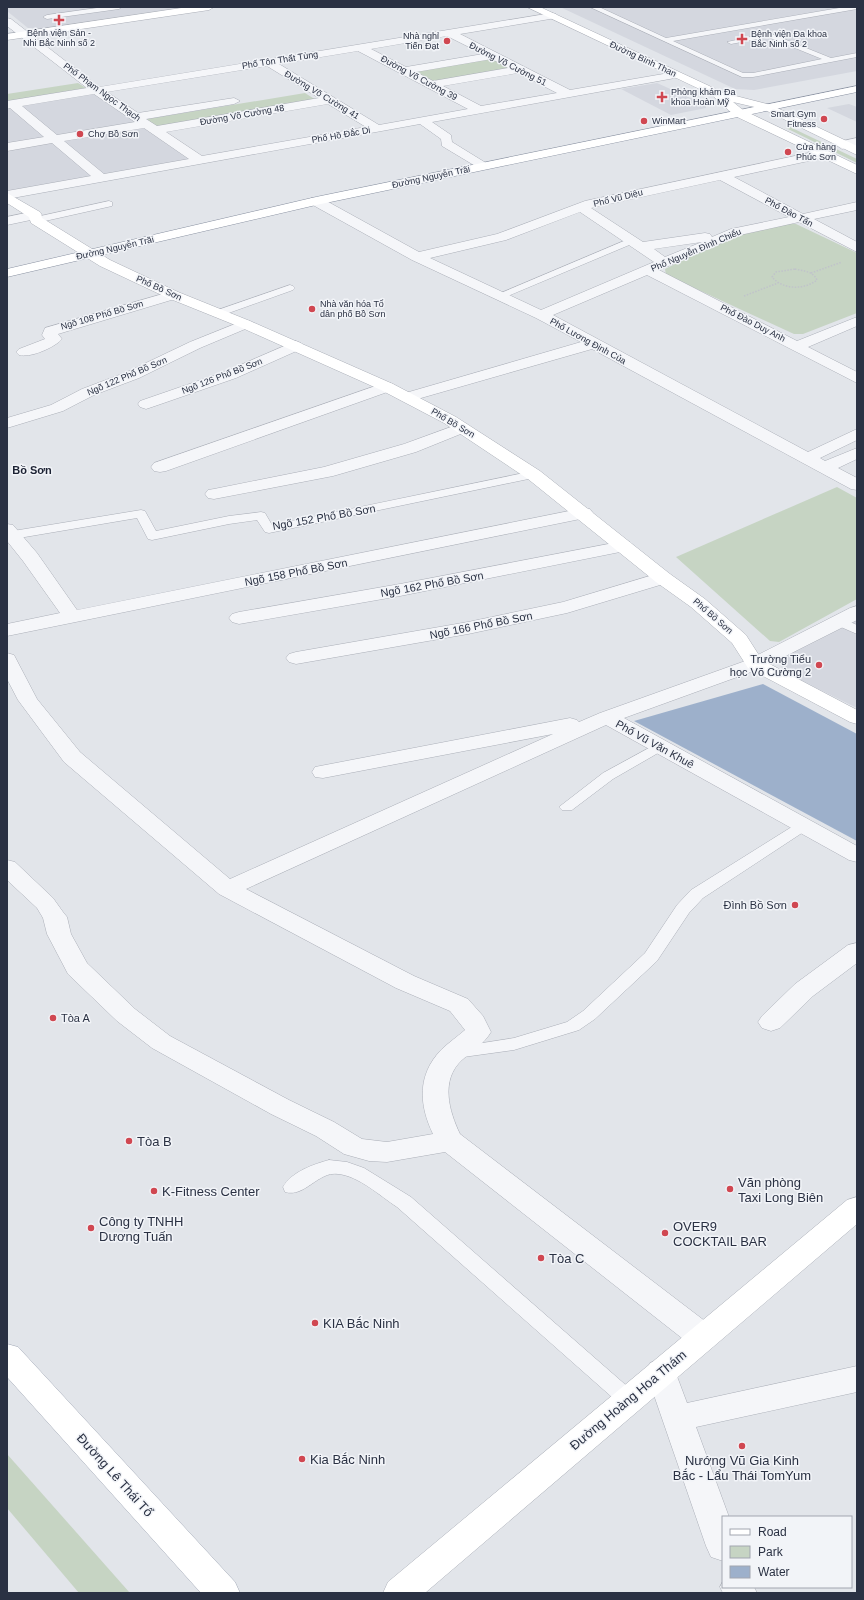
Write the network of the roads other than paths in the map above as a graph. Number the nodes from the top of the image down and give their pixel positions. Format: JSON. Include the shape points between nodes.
{"nodes":[{"id":1,"x":119,"y":7,"type":"edge"},
{"id":2,"x":209,"y":7,"type":"edge"},
{"id":3,"x":532,"y":7,"type":"edge"},
{"id":4,"x":593,"y":7,"type":"edge"},
{"id":5,"x":821,"y":7,"type":"edge"},
{"id":6,"x":857,"y":8,"type":"edge"},
{"id":7,"x":552,"y":16,"type":"junction"},
{"id":8,"x":47,"y":17,"type":"dead end"},
{"id":9,"x":7,"y":21,"type":"edge"},
{"id":10,"x":449,"y":33,"type":"junction"},
{"id":11,"x":24,"y":34,"type":"junction"},
{"id":12,"x":654,"y":35,"type":"junction"},
{"id":13,"x":7,"y":36,"type":"edge"},
{"id":14,"x":665,"y":40,"type":"junction"},
{"id":15,"x":731,"y":42,"type":"dead end"},
{"id":16,"x":360,"y":47,"type":"junction"},
{"id":17,"x":857,"y":55,"type":"edge"},
{"id":18,"x":493,"y":56,"type":"junction"},
{"id":19,"x":830,"y":60,"type":"junction"},
{"id":20,"x":268,"y":62,"type":"junction"},
{"id":21,"x":520,"y":69,"type":"junction"},
{"id":22,"x":405,"y":71,"type":"junction"},
{"id":23,"x":675,"y":75,"type":"junction"},
{"id":24,"x":82,"y":80,"type":"junction"},
{"id":25,"x":67,"y":82,"type":"dead end"},
{"id":26,"x":432,"y":85,"type":"junction"},
{"id":27,"x":311,"y":88,"type":"junction"},
{"id":28,"x":857,"y":89,"type":"edge"},
{"id":29,"x":96,"y":90,"type":"junction"},
{"id":30,"x":296,"y":91,"type":"dead end"},
{"id":31,"x":716,"y":93,"type":"junction"},
{"id":32,"x":568,"y":94,"type":"junction"},
{"id":33,"x":243,"y":100,"type":"dead end"},
{"id":34,"x":330,"y":100,"type":"junction"},
{"id":35,"x":9,"y":105,"type":"edge"},
{"id":36,"x":767,"y":107,"type":"junction"},
{"id":37,"x":479,"y":110,"type":"junction"},
{"id":38,"x":739,"y":113,"type":"junction"},
{"id":39,"x":421,"y":120,"type":"junction"},
{"id":40,"x":146,"y":124,"type":"junction"},
{"id":41,"x":376,"y":128,"type":"junction"},
{"id":42,"x":55,"y":139,"type":"junction"},
{"id":43,"x":857,"y":142,"type":"edge"},
{"id":44,"x":842,"y":145,"type":"junction"},
{"id":45,"x":7,"y":147,"type":"edge"},
{"id":46,"x":857,"y":151,"type":"edge"},
{"id":47,"x":823,"y":154,"type":"junction"},
{"id":48,"x":199,"y":160,"type":"junction"},
{"id":49,"x":482,"y":166,"type":"junction"},
{"id":50,"x":857,"y":170,"type":"edge"},
{"id":51,"x":721,"y":175,"type":"junction"},
{"id":52,"x":101,"y":178,"type":"junction"},
{"id":53,"x":7,"y":196,"type":"edge"},
{"id":54,"x":316,"y":201,"type":"junction"},
{"id":55,"x":109,"y":204,"type":"dead end"},
{"id":56,"x":857,"y":206,"type":"edge"},
{"id":57,"x":582,"y":208,"type":"junction"},
{"id":58,"x":36,"y":217,"type":"junction"},
{"id":59,"x":800,"y":218,"type":"junction"},
{"id":60,"x":7,"y":221,"type":"edge"},
{"id":61,"x":736,"y":232,"type":"junction"},
{"id":62,"x":636,"y":244,"type":"junction"},
{"id":63,"x":857,"y":248,"type":"edge"},
{"id":64,"x":90,"y":254,"type":"junction"},
{"id":65,"x":417,"y":257,"type":"junction"},
{"id":66,"x":665,"y":263,"type":"junction"},
{"id":67,"x":649,"y":270,"type":"junction"},
{"id":68,"x":7,"y":273,"type":"edge"},
{"id":69,"x":290,"y":288,"type":"dead end"},
{"id":70,"x":173,"y":295,"type":"junction"},
{"id":71,"x":499,"y":296,"type":"junction"},
{"id":72,"x":219,"y":313,"type":"junction"},
{"id":73,"x":541,"y":315,"type":"junction"},
{"id":74,"x":857,"y":321,"type":"edge"},
{"id":75,"x":245,"y":324,"type":"junction"},
{"id":76,"x":592,"y":344,"type":"junction"},
{"id":77,"x":296,"y":346,"type":"junction"},
{"id":78,"x":797,"y":346,"type":"junction"},
{"id":79,"x":24,"y":352,"type":"dead end"},
{"id":80,"x":857,"y":378,"type":"edge"},
{"id":81,"x":387,"y":387,"type":"junction"},
{"id":82,"x":408,"y":397,"type":"junction"},
{"id":83,"x":146,"y":404,"type":"dead end"},
{"id":84,"x":7,"y":423,"type":"edge"},
{"id":85,"x":462,"y":428,"type":"junction"},
{"id":86,"x":857,"y":434,"type":"edge"},
{"id":87,"x":857,"y":453,"type":"edge"},
{"id":88,"x":808,"y":458,"type":"junction"},
{"id":89,"x":160,"y":467,"type":"dead end"},
{"id":90,"x":825,"y":467,"type":"junction"},
{"id":91,"x":534,"y":475,"type":"junction"},
{"id":92,"x":857,"y":485,"type":"edge"},
{"id":93,"x":214,"y":494,"type":"dead end"},
{"id":94,"x":584,"y":514,"type":"junction"},
{"id":95,"x":10,"y":532,"type":"edge"},
{"id":96,"x":624,"y":546,"type":"junction"},
{"id":97,"x":663,"y":578,"type":"junction"},
{"id":98,"x":857,"y":612,"type":"edge"},
{"id":99,"x":72,"y":617,"type":"junction"},
{"id":100,"x":239,"y":618,"type":"dead end"},
{"id":101,"x":848,"y":626,"type":"edge"},
{"id":102,"x":7,"y":630,"type":"edge"},
{"id":103,"x":296,"y":658,"type":"dead end"},
{"id":104,"x":7,"y":659,"type":"edge"},
{"id":105,"x":756,"y":664,"type":"junction"},
{"id":106,"x":607,"y":717,"type":"junction"},
{"id":107,"x":857,"y":718,"type":"edge"},
{"id":108,"x":660,"y":746,"type":"junction"},
{"id":109,"x":323,"y":772,"type":"dead end"},
{"id":110,"x":567,"y":807,"type":"dead end"},
{"id":111,"x":803,"y":826,"type":"junction"},
{"id":112,"x":857,"y":855,"type":"edge"},
{"id":113,"x":7,"y":867,"type":"edge"},
{"id":114,"x":227,"y":889,"type":"junction"},
{"id":115,"x":857,"y":951,"type":"edge"},
{"id":116,"x":771,"y":1022,"type":"dead end"},
{"id":117,"x":456,"y":1052,"type":"junction"},
{"id":118,"x":450,"y":1141,"type":"junction"},
{"id":119,"x":292,"y":1187,"type":"dead end"},
{"id":120,"x":857,"y":1208,"type":"edge"},
{"id":121,"x":703,"y":1337,"type":"junction"},
{"id":122,"x":7,"y":1356,"type":"edge"},
{"id":123,"x":661,"y":1372,"type":"junction"},
{"id":124,"x":857,"y":1379,"type":"edge"},
{"id":125,"x":629,"y":1400,"type":"junction"},
{"id":126,"x":677,"y":1418,"type":"junction"},
{"id":127,"x":722,"y":1543,"type":"edge"},
{"id":128,"x":223,"y":1593,"type":"edge"},
{"id":129,"x":400,"y":1593,"type":"edge"}],
"edges":[{"from":1,"to":8,"type":"lane"},
{"from":2,"to":11,"type":"main road"},
{"from":3,"to":7,"type":"main road","name":"Đường Bình Than"},
{"from":4,"to":12,"type":"lane"},
{"from":5,"to":12,"type":"lane"},
{"from":6,"to":14,"type":"lane"},
{"from":7,"to":10,"type":"street","name":"Phố Tôn Thất Tùng"},
{"from":7,"to":23,"type":"main road","name":"Đường Bình Than"},
{"from":9,"to":11,"type":"street","name":"Phố Phạm Ngọc Thạch"},
{"from":10,"to":16,"type":"street","name":"Phố Tôn Thất Tùng"},
{"from":10,"to":18,"type":"street","name":"Đường Võ Cường 51"},
{"from":11,"to":13,"type":"main road"},
{"from":11,"to":24,"type":"street","name":"Phố Phạm Ngọc Thạch"},
{"from":12,"to":14,"type":"lane"},
{"from":14,"to":19,"type":"lane","via":[[742,75]]},
{"from":15,"to":19,"type":"lane","via":[[769,35]]},
{"from":16,"to":20,"type":"street","name":"Phố Tôn Thất Tùng"},
{"from":16,"to":22,"type":"street","name":"Đường Võ Cường 39"},
{"from":17,"to":19,"type":"lane"},
{"from":18,"to":21,"type":"street","name":"Đường Võ Cường 51"},
{"from":18,"to":22,"type":"street"},
{"from":20,"to":27,"type":"street","name":"Đường Võ Cường 41"},
{"from":20,"to":29,"type":"street","name":"Phố Tôn Thất Tùng"},
{"from":21,"to":26,"type":"street"},
{"from":21,"to":32,"type":"street","name":"Đường Võ Cường 51"},
{"from":22,"to":26,"type":"street","name":"Đường Võ Cường 39"},
{"from":23,"to":31,"type":"main road","name":"Đường Bình Than"},
{"from":23,"to":32,"type":"street","name":"Phố Hồ Đắc Di"},
{"from":24,"to":25,"type":"street"},
{"from":24,"to":29,"type":"street","name":"Phố Phạm Ngọc Thạch"},
{"from":26,"to":37,"type":"street","name":"Đường Võ Cường 39"},
{"from":27,"to":30,"type":"street"},
{"from":27,"to":34,"type":"street","name":"Đường Võ Cường 41"},
{"from":28,"to":36,"type":"main road","name":"Đường Nguyễn Trãi"},
{"from":29,"to":35,"type":"street","name":"Phố Tôn Thất Tùng"},
{"from":29,"to":40,"type":"street","name":"Phố Phạm Ngọc Thạch"},
{"from":31,"to":36,"type":"main road"},
{"from":31,"to":38,"type":"main road","name":"Đường Bình Than"},
{"from":32,"to":37,"type":"street","name":"Phố Hồ Đắc Di"},
{"from":33,"to":40,"type":"street","name":"Đường Võ Cường 48"},
{"from":34,"to":40,"type":"street","name":"Đường Võ Cường 48"},
{"from":34,"to":41,"type":"street","name":"Đường Võ Cường 41"},
{"from":35,"to":42,"type":"street"},
{"from":36,"to":38,"type":"main road","name":"Đường Nguyễn Trãi"},
{"from":36,"to":44,"type":"main road"},
{"from":37,"to":39,"type":"street","name":"Phố Hồ Đắc Di"},
{"from":38,"to":47,"type":"main road","name":"Đường Bình Than"},
{"from":38,"to":49,"type":"main road","name":"Đường Nguyễn Trãi"},
{"from":39,"to":41,"type":"street","name":"Phố Hồ Đắc Di"},
{"from":39,"to":49,"type":"street","via":[[447,138],[446,143]]},
{"from":40,"to":42,"type":"street"},
{"from":40,"to":48,"type":"street","name":"Phố Phạm Ngọc Thạch"},
{"from":41,"to":48,"type":"street","name":"Phố Hồ Đắc Di"},
{"from":42,"to":45,"type":"street"},
{"from":42,"to":52,"type":"street"},
{"from":43,"to":44,"type":"street"},
{"from":44,"to":46,"type":"main road"},
{"from":47,"to":50,"type":"main road","name":"Đường Bình Than"},
{"from":47,"to":51,"type":"street","name":"Phố Vũ Diệu"},
{"from":48,"to":52,"type":"street","name":"Phố Hồ Đắc Di"},
{"from":49,"to":54,"type":"main road","name":"Đường Nguyễn Trãi"},
{"from":51,"to":57,"type":"street","name":"Phố Vũ Diệu","via":[[618,197]]},
{"from":51,"to":59,"type":"street","name":"Phố Đào Tấn"},
{"from":52,"to":53,"type":"street","name":"Phố Hồ Đắc Di"},
{"from":53,"to":58,"type":"main road","name":"Phố Bồ Sơn"},
{"from":54,"to":64,"type":"main road","name":"Đường Nguyễn Trãi"},
{"from":54,"to":65,"type":"street","name":"Phố Lương Định Của"},
{"from":55,"to":58,"type":"lane"},
{"from":56,"to":59,"type":"street","name":"Phố Nguyễn Đình Chiểu"},
{"from":57,"to":62,"type":"street"},
{"from":57,"to":65,"type":"street","name":"Phố Vũ Diệu","via":[[501,237]]},
{"from":58,"to":60,"type":"street"},
{"from":58,"to":64,"type":"main road","name":"Phố Bồ Sơn"},
{"from":59,"to":61,"type":"street","name":"Phố Nguyễn Đình Chiểu"},
{"from":59,"to":63,"type":"street","name":"Phố Đào Tấn"},
{"from":61,"to":62,"type":"street"},
{"from":61,"to":66,"type":"street","name":"Phố Nguyễn Đình Chiểu"},
{"from":62,"to":66,"type":"street"},
{"from":62,"to":71,"type":"lane"},
{"from":64,"to":68,"type":"main road","name":"Đường Nguyễn Trãi"},
{"from":64,"to":70,"type":"main road","name":"Phố Bồ Sơn"},
{"from":65,"to":71,"type":"street","name":"Phố Lương Định Của"},
{"from":66,"to":67,"type":"street","name":"Phố Nguyễn Đình Chiểu"},
{"from":67,"to":73,"type":"street","name":"Phố Nguyễn Đình Chiểu"},
{"from":67,"to":78,"type":"street","name":"Phố Đào Duy Anh"},
{"from":69,"to":72,"type":"lane"},
{"from":70,"to":72,"type":"main road","name":"Phố Bồ Sơn"},
{"from":70,"to":79,"type":"street","name":"Ngõ 108 Phố Bồ Sơn","via":[[50,331],[54,339]]},
{"from":71,"to":73,"type":"street","name":"Phố Lương Định Của"},
{"from":72,"to":75,"type":"main road","name":"Phố Bồ Sơn"},
{"from":73,"to":76,"type":"street","name":"Phố Lương Định Của"},
{"from":74,"to":78,"type":"street"},
{"from":75,"to":77,"type":"main road","name":"Phố Bồ Sơn"},
{"from":75,"to":84,"type":"street","name":"Ngõ 122 Phố Bồ Sơn","via":[[57,408]]},
{"from":76,"to":82,"type":"street"},
{"from":76,"to":88,"type":"street","name":"Phố Lương Định Của"},
{"from":77,"to":81,"type":"main road","name":"Phố Bồ Sơn"},
{"from":77,"to":83,"type":"street","name":"Ngõ 126 Phố Bồ Sơn","via":[[230,375]]},
{"from":78,"to":80,"type":"street","name":"Phố Đào Duy Anh"},
{"from":81,"to":82,"type":"main road","name":"Phố Bồ Sơn"},
{"from":81,"to":89,"type":"street"},
{"from":82,"to":85,"type":"main road","name":"Phố Bồ Sơn"},
{"from":85,"to":91,"type":"main road","name":"Phố Bồ Sơn"},
{"from":85,"to":93,"type":"street","via":[[410,448],[327,472]]},
{"from":86,"to":88,"type":"street"},
{"from":87,"to":90,"type":"street"},
{"from":88,"to":90,"type":"street","name":"Phố Lương Định Của"},
{"from":90,"to":92,"type":"street","name":"Phố Lương Định Của"},
{"from":91,"to":94,"type":"main road","name":"Phố Bồ Sơn"},
{"from":91,"to":95,"type":"lane","name":"Ngõ 152 Phố Bồ Sơn","via":[[269,529],[261,516],[152,536],[141,514]]},
{"from":94,"to":96,"type":"main road","name":"Phố Bồ Sơn"},
{"from":94,"to":99,"type":"street","name":"Ngõ 158 Phố Bồ Sơn"},
{"from":95,"to":99,"type":"street"},
{"from":96,"to":97,"type":"main road","name":"Phố Bồ Sơn"},
{"from":96,"to":100,"type":"street","name":"Ngõ 162 Phố Bồ Sơn","via":[[416,587]]},
{"from":97,"to":103,"type":"street","name":"Ngõ 166 Phố Bồ Sơn","via":[[568,608]]},
{"from":97,"to":105,"type":"main road","name":"Phố Bồ Sơn","via":[[698,603],[739,639]]},
{"from":98,"to":101,"type":"street","name":"Phố Vũ Văn Khuê"},
{"from":99,"to":102,"type":"street","name":"Ngõ 158 Phố Bồ Sơn"},
{"from":101,"to":105,"type":"street","name":"Phố Vũ Văn Khuê"},
{"from":104,"to":114,"type":"street","via":[[28,700],[72,757]]},
{"from":105,"to":106,"type":"street","name":"Phố Vũ Văn Khuê"},
{"from":105,"to":107,"type":"main road","name":"Phố Bồ Sơn"},
{"from":106,"to":108,"type":"street","name":"Phố Vũ Văn Khuê"},
{"from":106,"to":109,"type":"street"},
{"from":106,"to":114,"type":"street"},
{"from":108,"to":110,"type":"lane","via":[[608,776]]},
{"from":108,"to":111,"type":"street","name":"Phố Vũ Văn Khuê"},
{"from":111,"to":112,"type":"street","name":"Phố Vũ Văn Khuê"},
{"from":111,"to":117,"type":"lane","via":[[696,894],[651,957],[589,1015],[573,1026],[514,1044]]},
{"from":113,"to":118,"type":"street","via":[[45,903],[55,917],[59,934],[77,968],[126,1015],[161,1042],[354,1147],[387,1152]]},
{"from":114,"to":117,"type":"street","via":[[405,982],[459,1005],[471,1018],[478,1032]]},
{"from":115,"to":116,"type":"street","via":[[804,990]]},
{"from":117,"to":118,"type":"street","via":[[442,1068],[435,1081],[434,1091],[439,1121]]},
{"from":118,"to":121,"type":"street"},
{"from":119,"to":125,"type":"lane","via":[[313,1172],[331,1166],[342,1167],[364,1177],[404,1202]]},
{"from":120,"to":121,"type":"main road","name":"Đường Hoàng Hoa Thám"},
{"from":121,"to":123,"type":"main road","name":"Đường Hoàng Hoa Thám"},
{"from":122,"to":128,"type":"main road","name":"Đường Lê Thái Tổ"},
{"from":123,"to":125,"type":"main road","name":"Đường Hoàng Hoa Thám"},
{"from":123,"to":126,"type":"street"},
{"from":124,"to":126,"type":"street"},
{"from":125,"to":129,"type":"main road","name":"Đường Hoàng Hoa Thám"},
{"from":126,"to":127,"type":"street"}]}
